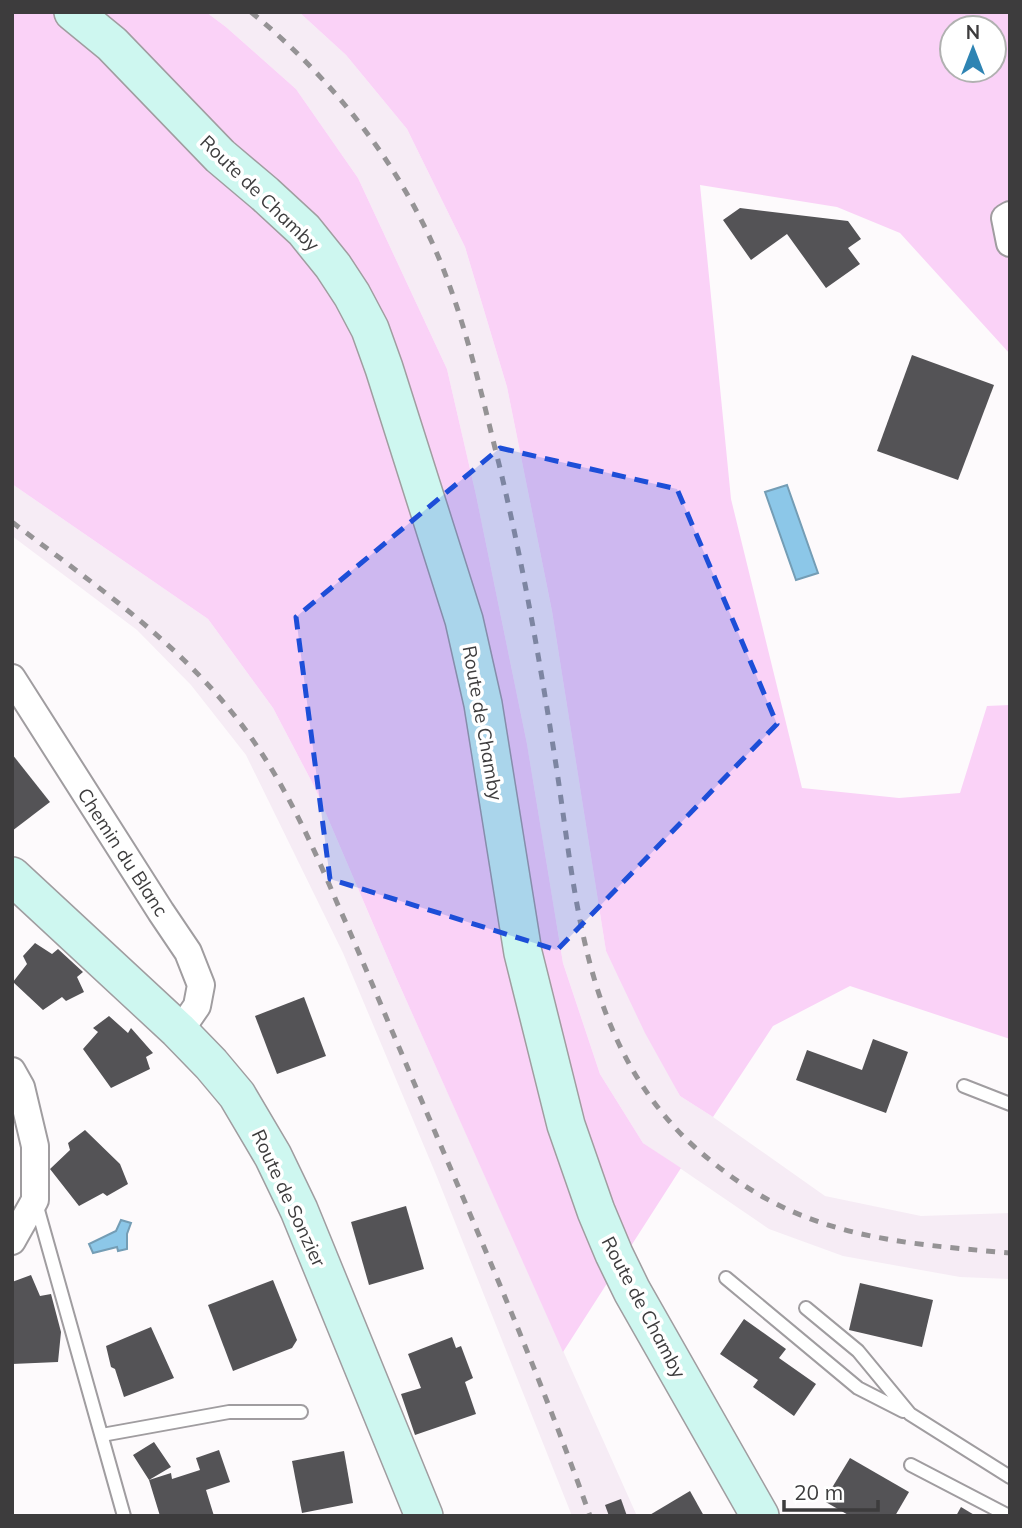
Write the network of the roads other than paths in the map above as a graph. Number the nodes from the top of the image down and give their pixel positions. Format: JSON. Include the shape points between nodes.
{"nodes":[{"id":1,"x":74,"y":12,"type":"edge"},
{"id":2,"x":1010,"y":215,"type":"edge"},
{"id":3,"x":1010,"y":243,"type":"edge"},
{"id":4,"x":12,"y":678,"type":"edge"},
{"id":5,"x":12,"y":876,"type":"edge"},
{"id":6,"x":178,"y":1030,"type":"junction"},
{"id":7,"x":12,"y":1071,"type":"edge"},
{"id":8,"x":964,"y":1086,"type":"dead end"},
{"id":9,"x":1010,"y":1104,"type":"edge"},
{"id":10,"x":35,"y":1200,"type":"junction"},
{"id":11,"x":12,"y":1241,"type":"edge"},
{"id":12,"x":726,"y":1278,"type":"dead end"},
{"id":13,"x":806,"y":1308,"type":"dead end"},
{"id":14,"x":301,"y":1412,"type":"dead end"},
{"id":15,"x":909,"y":1414,"type":"junction"},
{"id":16,"x":102,"y":1435,"type":"junction"},
{"id":17,"x":911,"y":1465,"type":"dead end"},
{"id":18,"x":1010,"y":1477,"type":"edge"},
{"id":19,"x":124,"y":1516,"type":"edge"},
{"id":20,"x":424,"y":1516,"type":"edge"},
{"id":21,"x":760,"y":1516,"type":"edge"},
{"id":22,"x":1009,"y":1516,"type":"edge"}],
"edges":[{"from":1,"to":21,"type":"street","name":"Route de Chamby","via":[[112,44],[220,156],[304,230],[333,266],[370,329],[464,620],[483,704],[523,953],[566,1125],[596,1211],[632,1291]]},
{"from":2,"to":3,"type":"street","via":[[1005,218]]},
{"from":4,"to":6,"type":"street","name":"Chemin du Blanc","via":[[188,952],[201,985],[197,1006]]},
{"from":5,"to":6,"type":"street","name":"Route de Sonzier"},
{"from":6,"to":20,"type":"street","name":"Route de Sonzier","via":[[237,1095],[273,1156]]},
{"from":7,"to":10,"type":"street","via":[[21,1087],[35,1146]]},
{"from":8,"to":9,"type":"lane"},
{"from":10,"to":11,"type":"street"},
{"from":10,"to":16,"type":"lane"},
{"from":12,"to":15,"type":"lane","via":[[858,1388]]},
{"from":13,"to":15,"type":"lane","via":[[858,1351]]},
{"from":14,"to":16,"type":"lane","via":[[229,1412]]},
{"from":15,"to":18,"type":"lane"},
{"from":16,"to":19,"type":"lane"},
{"from":17,"to":22,"type":"lane"}]}
